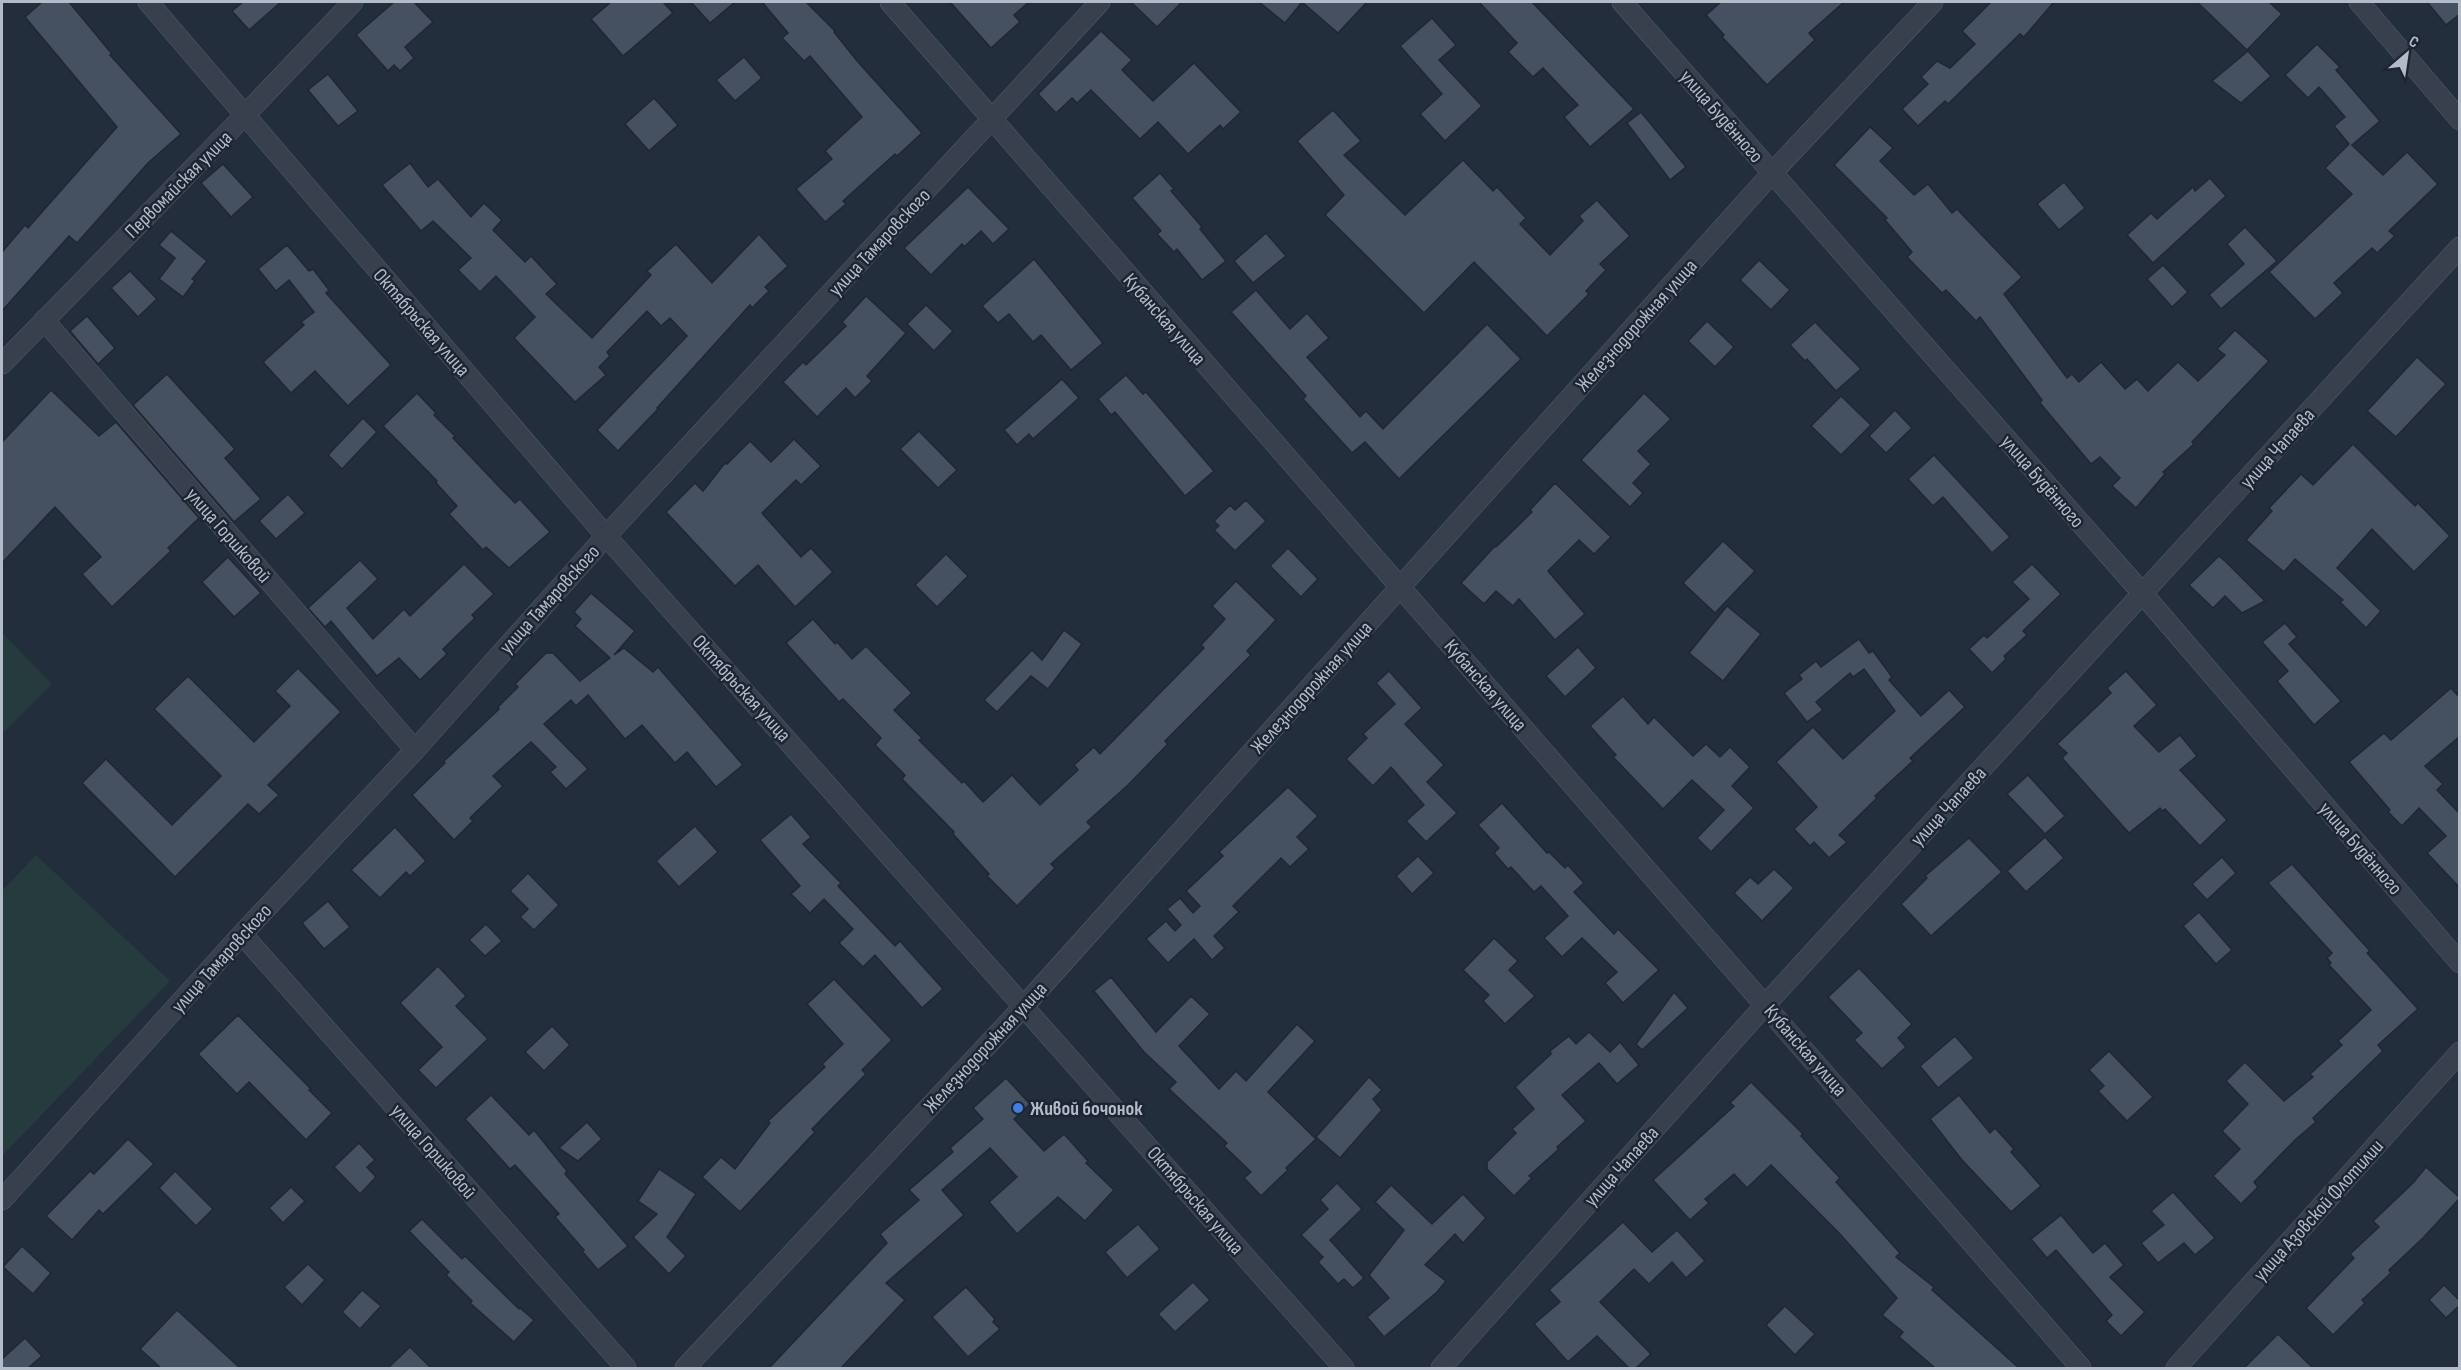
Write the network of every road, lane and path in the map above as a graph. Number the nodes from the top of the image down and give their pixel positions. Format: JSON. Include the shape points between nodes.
{"nodes":[{"id":1,"x":148,"y":2,"type":"edge"},
{"id":2,"x":353,"y":2,"type":"edge"},
{"id":3,"x":890,"y":2,"type":"edge"},
{"id":4,"x":1100,"y":2,"type":"edge"},
{"id":5,"x":1622,"y":2,"type":"edge"},
{"id":6,"x":1932,"y":2,"type":"edge"},
{"id":7,"x":2359,"y":2,"type":"edge"},
{"id":8,"x":244,"y":116,"type":"junction"},
{"id":9,"x":991,"y":120,"type":"junction"},
{"id":10,"x":2460,"y":120,"type":"edge"},
{"id":11,"x":1772,"y":173,"type":"junction"},
{"id":12,"x":2460,"y":247,"type":"edge"},
{"id":13,"x":45,"y":320,"type":"junction"},
{"id":14,"x":2,"y":364,"type":"edge"},
{"id":15,"x":606,"y":536,"type":"junction"},
{"id":16,"x":1400,"y":588,"type":"junction"},
{"id":17,"x":2143,"y":594,"type":"junction"},
{"id":18,"x":414,"y":750,"type":"junction"},
{"id":19,"x":242,"y":934,"type":"junction"},
{"id":20,"x":2460,"y":963,"type":"edge"},
{"id":21,"x":1766,"y":1004,"type":"junction"},
{"id":22,"x":1024,"y":1006,"type":"junction"},
{"id":23,"x":2460,"y":1052,"type":"edge"},
{"id":24,"x":2,"y":1200,"type":"edge"},
{"id":25,"x":626,"y":1368,"type":"edge"},
{"id":26,"x":685,"y":1368,"type":"edge"},
{"id":27,"x":1344,"y":1368,"type":"edge"},
{"id":28,"x":1441,"y":1368,"type":"edge"},
{"id":29,"x":2081,"y":1368,"type":"edge"},
{"id":30,"x":2176,"y":1368,"type":"edge"}],
"edges":[{"from":1,"to":8,"type":"street","name":"Октябрьская улица"},
{"from":2,"to":8,"type":"street","name":"Первомайская улица"},
{"from":3,"to":9,"type":"street","name":"Кубанская улица"},
{"from":4,"to":9,"type":"street","name":"улица Тамаровского"},
{"from":5,"to":11,"type":"street","name":"улица Будённого"},
{"from":6,"to":11,"type":"street","name":"Железнодорожная улица"},
{"from":7,"to":10,"type":"street"},
{"from":8,"to":13,"type":"street","name":"Первомайская улица"},
{"from":8,"to":15,"type":"street","name":"Октябрьская улица"},
{"from":9,"to":15,"type":"street","name":"улица Тамаровского"},
{"from":9,"to":16,"type":"street","name":"Кубанская улица"},
{"from":11,"to":16,"type":"street","name":"Железнодорожная улица"},
{"from":11,"to":17,"type":"street","name":"улица Будённого"},
{"from":12,"to":17,"type":"street","name":"улица Чапаева"},
{"from":13,"to":14,"type":"street","name":"Первомайская улица"},
{"from":13,"to":18,"type":"street","name":"улица Горшковой"},
{"from":15,"to":18,"type":"street","name":"улица Тамаровского"},
{"from":15,"to":22,"type":"street","name":"Октябрьская улица"},
{"from":16,"to":21,"type":"street","name":"Кубанская улица"},
{"from":16,"to":22,"type":"street","name":"Железнодорожная улица"},
{"from":17,"to":20,"type":"street","name":"улица Будённого"},
{"from":17,"to":21,"type":"street","name":"улица Чапаева"},
{"from":18,"to":19,"type":"street","name":"улица Тамаровского"},
{"from":19,"to":24,"type":"street","name":"улица Тамаровского"},
{"from":19,"to":25,"type":"street","name":"улица Горшковой"},
{"from":21,"to":28,"type":"street","name":"улица Чапаева"},
{"from":21,"to":29,"type":"street","name":"Кубанская улица"},
{"from":22,"to":26,"type":"street","name":"Железнодорожная улица"},
{"from":22,"to":27,"type":"street","name":"Октябрьская улица"},
{"from":23,"to":30,"type":"street","name":"улица Азовской Флотилии"}]}
